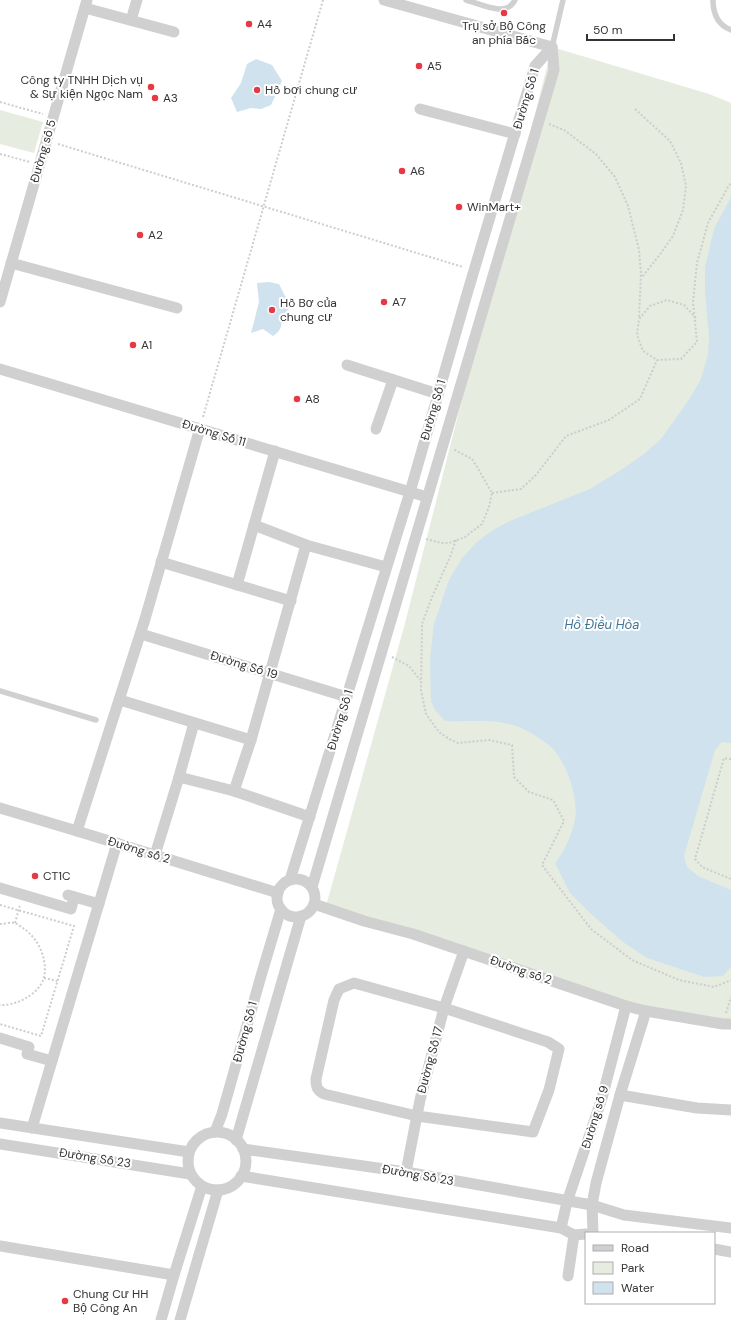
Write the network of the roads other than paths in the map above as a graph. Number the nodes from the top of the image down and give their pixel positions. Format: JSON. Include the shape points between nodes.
{"nodes":[{"id":1,"x":137,"y":0,"type":"edge"},
{"id":2,"x":384,"y":0,"type":"edge"},
{"id":3,"x":466,"y":0,"type":"edge"},
{"id":4,"x":515,"y":0,"type":"edge"},
{"id":5,"x":563,"y":0,"type":"edge"},
{"id":6,"x":713,"y":0,"type":"edge"},
{"id":7,"x":86,"y":4,"type":"edge"},
{"id":8,"x":131,"y":20,"type":"junction"},
{"id":9,"x":731,"y":30,"type":"edge"},
{"id":10,"x":174,"y":32,"type":"dead end"},
{"id":11,"x":552,"y":47,"type":"junction"},
{"id":12,"x":420,"y":109,"type":"dead end"},
{"id":13,"x":515,"y":134,"type":"junction"},
{"id":14,"x":11,"y":263,"type":"junction"},
{"id":15,"x":0,"y":302,"type":"edge"},
{"id":16,"x":177,"y":308,"type":"dead end"},
{"id":17,"x":347,"y":365,"type":"dead end"},
{"id":18,"x":0,"y":369,"type":"edge"},
{"id":19,"x":394,"y":380,"type":"junction"},
{"id":20,"x":438,"y":394,"type":"junction"},
{"id":21,"x":200,"y":428,"type":"junction"},
{"id":22,"x":376,"y":429,"type":"dead end"},
{"id":23,"x":275,"y":451,"type":"junction"},
{"id":24,"x":410,"y":492,"type":"junction"},
{"id":25,"x":427,"y":497,"type":"junction"},
{"id":26,"x":254,"y":525,"type":"junction"},
{"id":27,"x":306,"y":544,"type":"junction"},
{"id":28,"x":162,"y":562,"type":"junction"},
{"id":29,"x":386,"y":568,"type":"junction"},
{"id":30,"x":237,"y":585,"type":"junction"},
{"id":31,"x":291,"y":601,"type":"junction"},
{"id":32,"x":141,"y":634,"type":"junction"},
{"id":33,"x":270,"y":673,"type":"junction"},
{"id":34,"x":0,"y":691,"type":"edge"},
{"id":35,"x":347,"y":697,"type":"junction"},
{"id":36,"x":120,"y":700,"type":"junction"},
{"id":37,"x":96,"y":720,"type":"dead end"},
{"id":38,"x":194,"y":723,"type":"junction"},
{"id":39,"x":251,"y":740,"type":"junction"},
{"id":40,"x":179,"y":777,"type":"junction"},
{"id":41,"x":234,"y":791,"type":"junction"},
{"id":42,"x":0,"y":808,"type":"edge"},
{"id":43,"x":310,"y":817,"type":"junction"},
{"id":44,"x":77,"y":831,"type":"junction"},
{"id":45,"x":117,"y":843,"type":"junction"},
{"id":46,"x":155,"y":855,"type":"junction"},
{"id":47,"x":290,"y":880,"type":"junction"},
{"id":48,"x":312,"y":887,"type":"junction"},
{"id":49,"x":0,"y":888,"type":"edge"},
{"id":50,"x":278,"y":893,"type":"junction"},
{"id":51,"x":98,"y":904,"type":"junction"},
{"id":52,"x":314,"y":904,"type":"junction"},
{"id":53,"x":281,"y":909,"type":"junction"},
{"id":54,"x":301,"y":916,"type":"junction"},
{"id":55,"x":464,"y":951,"type":"junction"},
{"id":56,"x":626,"y":1006,"type":"junction"},
{"id":57,"x":444,"y":1008,"type":"junction"},
{"id":58,"x":646,"y":1011,"type":"junction"},
{"id":59,"x":727,"y":1024,"type":"edge"},
{"id":60,"x":0,"y":1038,"type":"edge"},
{"id":61,"x":52,"y":1062,"type":"junction"},
{"id":62,"x":620,"y":1095,"type":"junction"},
{"id":63,"x":731,"y":1110,"type":"edge"},
{"id":64,"x":416,"y":1116,"type":"junction"},
{"id":65,"x":0,"y":1123,"type":"edge"},
{"id":66,"x":32,"y":1128,"type":"junction"},
{"id":67,"x":215,"y":1132,"type":"junction"},
{"id":68,"x":0,"y":1144,"type":"edge"},
{"id":69,"x":240,"y":1144,"type":"junction"},
{"id":70,"x":189,"y":1152,"type":"junction"},
{"id":71,"x":406,"y":1172,"type":"junction"},
{"id":72,"x":190,"y":1174,"type":"junction"},
{"id":73,"x":241,"y":1176,"type":"junction"},
{"id":74,"x":202,"y":1186,"type":"junction"},
{"id":75,"x":218,"y":1190,"type":"junction"},
{"id":76,"x":567,"y":1202,"type":"junction"},
{"id":77,"x":592,"y":1205,"type":"junction"},
{"id":78,"x":561,"y":1228,"type":"junction"},
{"id":79,"x":731,"y":1228,"type":"edge"},
{"id":80,"x":593,"y":1232,"type":"edge"},
{"id":81,"x":585,"y":1234,"type":"edge"},
{"id":82,"x":574,"y":1235,"type":"junction"},
{"id":83,"x":0,"y":1246,"type":"edge"},
{"id":84,"x":715,"y":1249,"type":"edge"},
{"id":85,"x":731,"y":1252,"type":"edge"},
{"id":86,"x":174,"y":1275,"type":"junction"},
{"id":87,"x":568,"y":1276,"type":"dead end"},
{"id":88,"x":161,"y":1320,"type":"edge"},
{"id":89,"x":180,"y":1320,"type":"edge"}],
"edges":[{"from":1,"to":8,"type":"street"},
{"from":2,"to":11,"type":"street"},
{"from":3,"to":4,"type":"lane","via":[[498,10],[507,9]]},
{"from":5,"to":11,"type":"lane"},
{"from":6,"to":9,"type":"lane","via":[[716,16],[721,24]]},
{"from":7,"to":8,"type":"street"},
{"from":7,"to":14,"type":"street","name":"Đường số 5"},
{"from":8,"to":10,"type":"street"},
{"from":11,"to":13,"type":"street","name":"Đường Số 1","via":[[535,66]]},
{"from":11,"to":25,"type":"street","name":"Đường Số 1","via":[[554,70]]},
{"from":12,"to":13,"type":"street"},
{"from":13,"to":20,"type":"street","name":"Đường Số 1"},
{"from":14,"to":15,"type":"street","name":"Đường số 5"},
{"from":14,"to":16,"type":"street"},
{"from":17,"to":19,"type":"street"},
{"from":18,"to":21,"type":"street","name":"Đường Số 11"},
{"from":19,"to":20,"type":"street"},
{"from":19,"to":22,"type":"street"},
{"from":20,"to":24,"type":"street","name":"Đường Số 1"},
{"from":21,"to":23,"type":"street","name":"Đường Số 11"},
{"from":21,"to":28,"type":"street"},
{"from":23,"to":24,"type":"street","name":"Đường Số 11"},
{"from":23,"to":26,"type":"street"},
{"from":24,"to":25,"type":"street","name":"Đường Số 11"},
{"from":24,"to":29,"type":"street","name":"Đường Số 1"},
{"from":25,"to":48,"type":"street","name":"Đường Số 1"},
{"from":26,"to":27,"type":"street"},
{"from":26,"to":30,"type":"street"},
{"from":27,"to":29,"type":"street"},
{"from":27,"to":31,"type":"street"},
{"from":28,"to":30,"type":"street"},
{"from":28,"to":32,"type":"street"},
{"from":29,"to":35,"type":"street","name":"Đường Số 1"},
{"from":30,"to":31,"type":"street"},
{"from":31,"to":33,"type":"street"},
{"from":32,"to":33,"type":"street","name":"Đường Số 19"},
{"from":32,"to":36,"type":"street"},
{"from":33,"to":35,"type":"street","name":"Đường Số 19"},
{"from":33,"to":39,"type":"street"},
{"from":34,"to":37,"type":"lane"},
{"from":35,"to":43,"type":"street","name":"Đường Số 1"},
{"from":36,"to":38,"type":"street"},
{"from":36,"to":44,"type":"street"},
{"from":38,"to":39,"type":"street"},
{"from":38,"to":40,"type":"street"},
{"from":39,"to":41,"type":"street"},
{"from":40,"to":41,"type":"street"},
{"from":40,"to":46,"type":"street"},
{"from":41,"to":43,"type":"street"},
{"from":42,"to":44,"type":"street","name":"Đường số 2"},
{"from":43,"to":47,"type":"street","name":"Đường Số 1"},
{"from":44,"to":45,"type":"street","name":"Đường số 2"},
{"from":45,"to":46,"type":"street","name":"Đường số 2"},
{"from":45,"to":51,"type":"street"},
{"from":46,"to":50,"type":"street","name":"Đường số 2"},
{"from":47,"to":48,"type":"street","via":[[304,880]]},
{"from":47,"to":50,"type":"street","via":[[280,887]]},
{"from":48,"to":52,"type":"street","via":[[315,895]]},
{"from":49,"to":51,"type":"street","via":[[71,909],[71,896]]},
{"from":50,"to":53,"type":"street"},
{"from":51,"to":61,"type":"street"},
{"from":52,"to":54,"type":"street","via":[[309,912]]},
{"from":52,"to":55,"type":"street","name":"Đường số 2"},
{"from":53,"to":54,"type":"street","via":[[290,915]]},
{"from":53,"to":67,"type":"street","name":"Đường Số 1"},
{"from":54,"to":69,"type":"street","name":"Đường Số 1"},
{"from":55,"to":56,"type":"street","name":"Đường số 2"},
{"from":55,"to":57,"type":"street","name":"Đường Số 17"},
{"from":56,"to":58,"type":"street","name":"Đường số 2"},
{"from":56,"to":76,"type":"street","name":"Đường số 9","via":[[602,1098]]},
{"from":57,"to":64,"type":"street","name":"Đường Số 17"},
{"from":57,"to":64,"type":"street","via":[[354,983],[339,989],[334,1000],[316,1079],[318,1090],[324,1094]]},
{"from":57,"to":64,"type":"street","via":[[548,1042],[559,1049],[533,1132]]},
{"from":58,"to":59,"type":"street","name":"Đường số 2"},
{"from":58,"to":62,"type":"street","name":"Đường số 9"},
{"from":60,"to":61,"type":"street","via":[[29,1047],[27,1054]]},
{"from":61,"to":66,"type":"street"},
{"from":62,"to":63,"type":"street","via":[[697,1108]]},
{"from":62,"to":77,"type":"street","name":"Đường số 9"},
{"from":64,"to":71,"type":"street","name":"Đường Số 17"},
{"from":65,"to":66,"type":"street","name":"Đường Số 23"},
{"from":66,"to":70,"type":"street","name":"Đường Số 23"},
{"from":67,"to":69,"type":"street","via":[[226,1134]]},
{"from":67,"to":70,"type":"street","via":[[204,1135],[195,1142]]},
{"from":68,"to":72,"type":"street","name":"Đường Số 23"},
{"from":69,"to":71,"type":"street","name":"Đường Số 23"},
{"from":69,"to":73,"type":"street","via":[[246,1160]]},
{"from":70,"to":72,"type":"street"},
{"from":71,"to":76,"type":"street","name":"Đường Số 23"},
{"from":72,"to":74,"type":"street"},
{"from":73,"to":75,"type":"street","via":[[229,1188]]},
{"from":73,"to":78,"type":"street"},
{"from":74,"to":75,"type":"street"},
{"from":74,"to":86,"type":"street"},
{"from":75,"to":89,"type":"street"},
{"from":76,"to":77,"type":"street","name":"Đường Số 23"},
{"from":76,"to":78,"type":"street","name":"Đường số 9"},
{"from":77,"to":79,"type":"street","name":"Đường Số 23","via":[[624,1215]]},
{"from":77,"to":80,"type":"street","name":"Đường số 9"},
{"from":78,"to":82,"type":"street"},
{"from":81,"to":82,"type":"street"},
{"from":82,"to":87,"type":"street"},
{"from":83,"to":86,"type":"street"},
{"from":84,"to":85,"type":"street"},
{"from":86,"to":88,"type":"street"}]}
